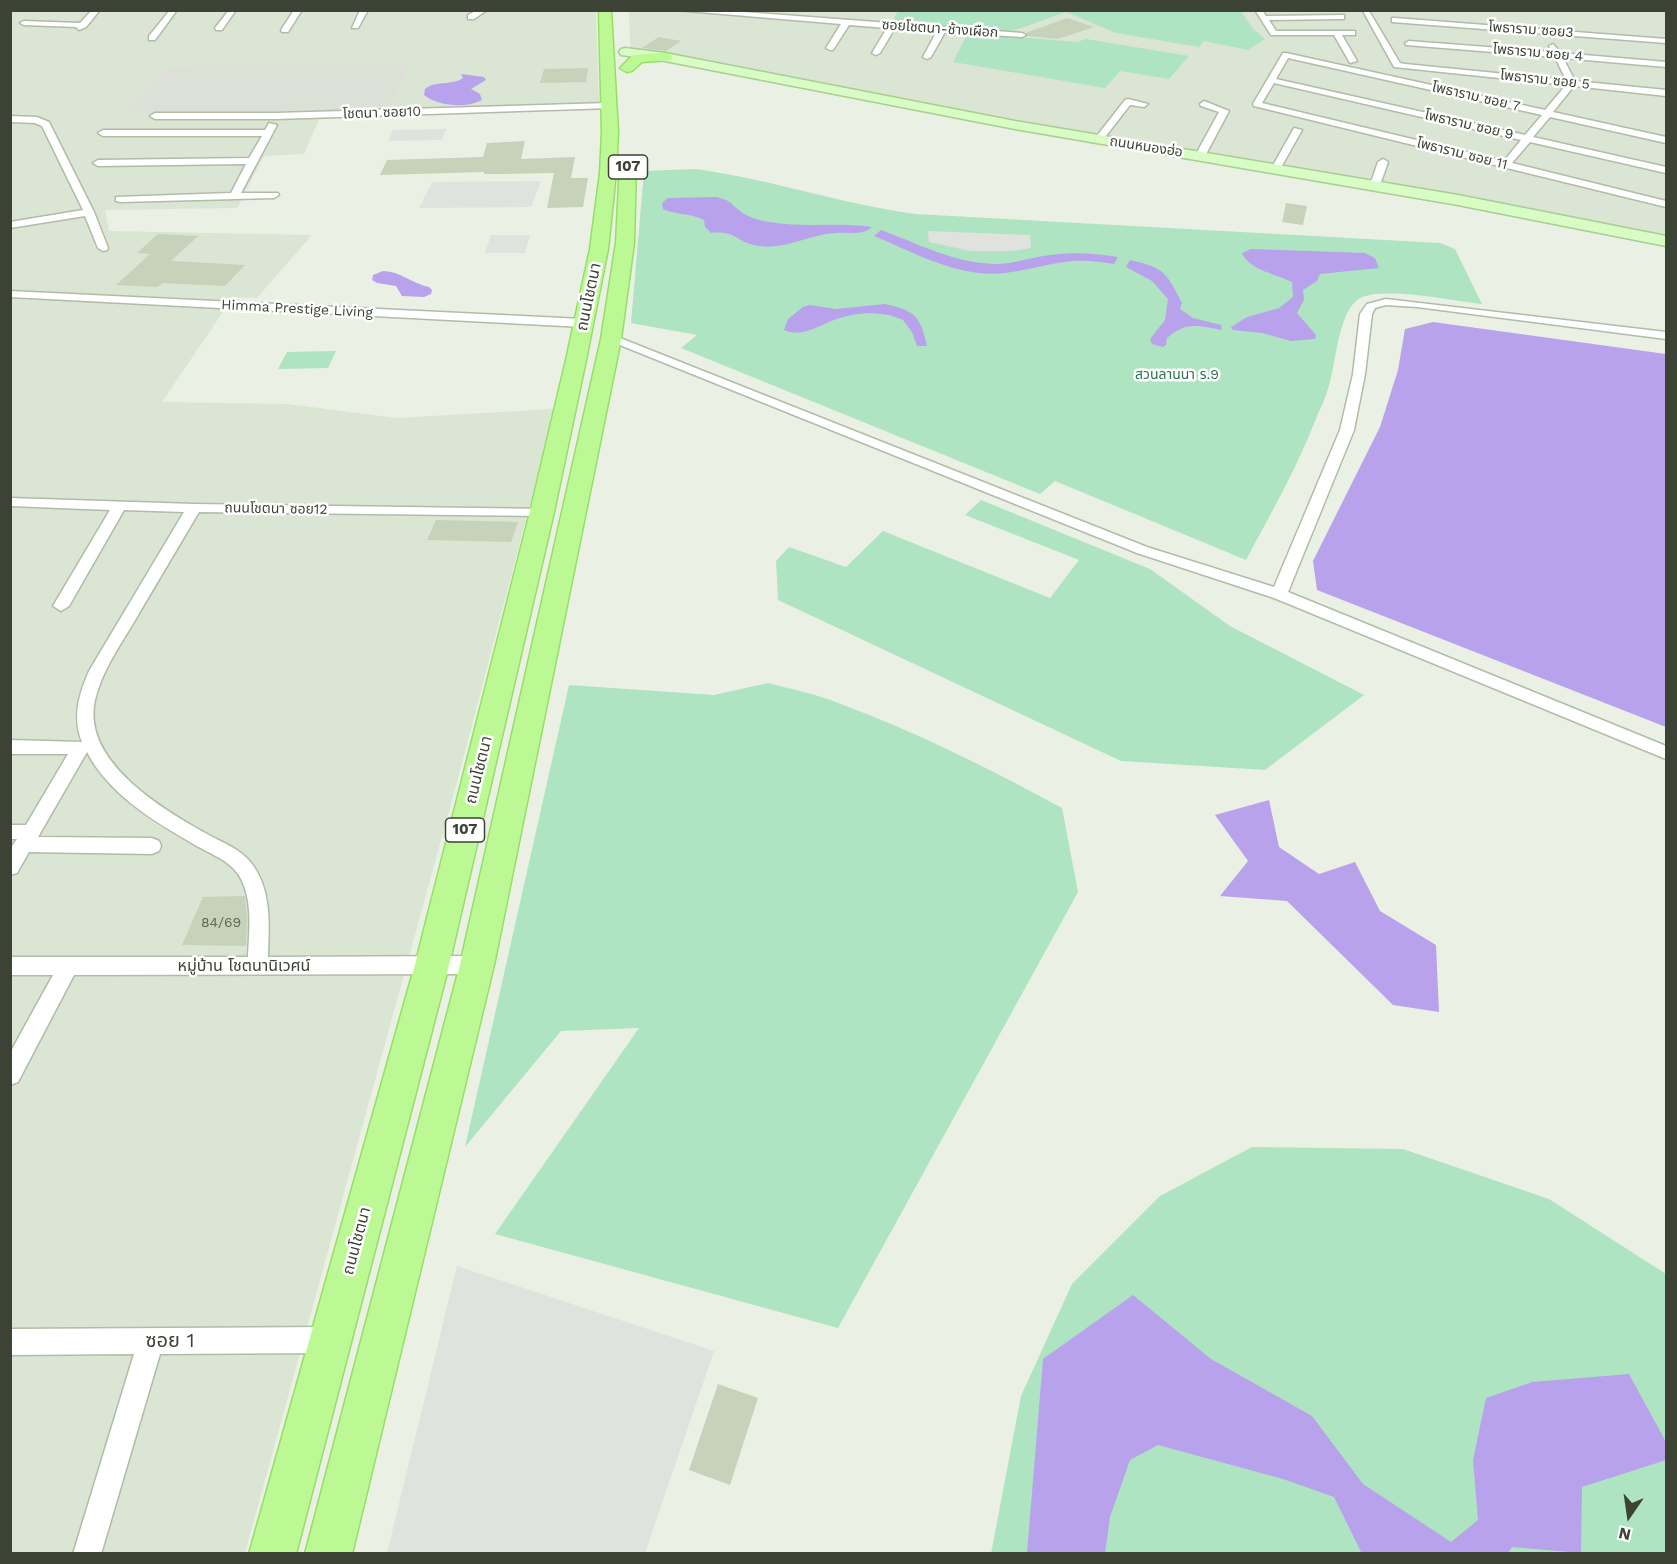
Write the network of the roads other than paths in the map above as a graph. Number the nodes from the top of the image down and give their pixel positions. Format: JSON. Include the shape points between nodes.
{"nodes":[{"id":1,"x":97,"y":10,"type":"edge"},
{"id":2,"x":174,"y":10,"type":"edge"},
{"id":3,"x":233,"y":10,"type":"edge"},
{"id":4,"x":298,"y":10,"type":"edge"},
{"id":5,"x":364,"y":10,"type":"edge"},
{"id":6,"x":484,"y":10,"type":"edge"},
{"id":7,"x":605,"y":10,"type":"edge"},
{"id":8,"x":678,"y":10,"type":"edge"},
{"id":9,"x":717,"y":12,"type":"edge"},
{"id":10,"x":1261,"y":14,"type":"edge"},
{"id":11,"x":471,"y":17,"type":"dead end"},
{"id":12,"x":1341,"y":17,"type":"dead end"},
{"id":13,"x":24,"y":23,"type":"dead end"},
{"id":14,"x":846,"y":23,"type":"junction"},
{"id":15,"x":355,"y":26,"type":"dead end"},
{"id":16,"x":892,"y":26,"type":"junction"},
{"id":17,"x":219,"y":28,"type":"dead end"},
{"id":18,"x":285,"y":30,"type":"dead end"},
{"id":19,"x":942,"y":30,"type":"junction"},
{"id":20,"x":1545,"y":31,"type":"junction"},
{"id":21,"x":1337,"y":33,"type":"junction"},
{"id":22,"x":1352,"y":33,"type":"dead end"},
{"id":23,"x":1022,"y":35,"type":"dead end"},
{"id":24,"x":1405,"y":35,"type":"junction"},
{"id":25,"x":152,"y":38,"type":"dead end"},
{"id":26,"x":1666,"y":40,"type":"edge"},
{"id":27,"x":830,"y":48,"type":"dead end"},
{"id":28,"x":606,"y":53,"type":"junction"},
{"id":29,"x":876,"y":53,"type":"dead end"},
{"id":30,"x":1557,"y":55,"type":"junction"},
{"id":31,"x":664,"y":57,"type":"joint"},
{"id":32,"x":927,"y":57,"type":"dead end"},
{"id":33,"x":1353,"y":61,"type":"dead end"},
{"id":34,"x":1666,"y":64,"type":"edge"},
{"id":35,"x":1271,"y":80,"type":"junction"},
{"id":36,"x":1572,"y":83,"type":"junction"},
{"id":37,"x":1666,"y":93,"type":"edge"},
{"id":38,"x":1144,"y":104,"type":"dead end"},
{"id":39,"x":1204,"y":104,"type":"dead end"},
{"id":40,"x":608,"y":106,"type":"junction"},
{"id":41,"x":1548,"y":113,"type":"junction"},
{"id":42,"x":156,"y":116,"type":"dead end"},
{"id":43,"x":277,"y":116,"type":"junction"},
{"id":44,"x":10,"y":119,"type":"edge"},
{"id":45,"x":1297,"y":130,"type":"dead end"},
{"id":46,"x":268,"y":133,"type":"junction"},
{"id":47,"x":103,"y":134,"type":"dead end"},
{"id":48,"x":1527,"y":138,"type":"junction"},
{"id":49,"x":1099,"y":139,"type":"junction"},
{"id":50,"x":1666,"y":140,"type":"edge"},
{"id":51,"x":1200,"y":156,"type":"junction"},
{"id":52,"x":253,"y":161,"type":"junction"},
{"id":53,"x":1383,"y":162,"type":"dead end"},
{"id":54,"x":98,"y":163,"type":"dead end"},
{"id":55,"x":1506,"y":165,"type":"junction"},
{"id":56,"x":1276,"y":169,"type":"junction"},
{"id":57,"x":1666,"y":170,"type":"edge"},
{"id":58,"x":1375,"y":186,"type":"junction"},
{"id":59,"x":274,"y":195,"type":"dead end"},
{"id":60,"x":234,"y":196,"type":"junction"},
{"id":61,"x":120,"y":199,"type":"dead end"},
{"id":62,"x":1666,"y":204,"type":"edge"},
{"id":63,"x":89,"y":212,"type":"junction"},
{"id":64,"x":10,"y":225,"type":"edge"},
{"id":65,"x":1666,"y":241,"type":"edge"},
{"id":66,"x":103,"y":248,"type":"dead end"},
{"id":67,"x":10,"y":294,"type":"edge"},
{"id":68,"x":597,"y":331,"type":"junction"},
{"id":69,"x":1666,"y":336,"type":"edge"},
{"id":70,"x":10,"y":502,"type":"edge"},
{"id":71,"x":119,"y":506,"type":"junction"},
{"id":72,"x":194,"y":508,"type":"junction"},
{"id":73,"x":542,"y":512,"type":"junction"},
{"id":74,"x":1279,"y":594,"type":"junction"},
{"id":75,"x":61,"y":606,"type":"dead end"},
{"id":76,"x":10,"y":747,"type":"edge"},
{"id":77,"x":1666,"y":753,"type":"edge"},
{"id":78,"x":22,"y":836,"type":"edge"},
{"id":79,"x":152,"y":846,"type":"dead end"},
{"id":80,"x":10,"y":867,"type":"edge"},
{"id":81,"x":432,"y":965,"type":"junction"},
{"id":82,"x":477,"y":965,"type":"junction"},
{"id":83,"x":10,"y":966,"type":"edge"},
{"id":84,"x":68,"y":966,"type":"junction"},
{"id":85,"x":258,"y":966,"type":"junction"},
{"id":86,"x":10,"y":1075,"type":"edge"},
{"id":87,"x":330,"y":1340,"type":"junction"},
{"id":88,"x":151,"y":1341,"type":"junction"},
{"id":89,"x":10,"y":1342,"type":"edge"},
{"id":90,"x":87,"y":1554,"type":"edge"},
{"id":91,"x":272,"y":1554,"type":"edge"},
{"id":92,"x":328,"y":1554,"type":"edge"}],
"edges":[{"from":1,"to":13,"type":"street","via":[[81,27]]},
{"from":2,"to":25,"type":"street"},
{"from":3,"to":17,"type":"street"},
{"from":4,"to":18,"type":"street"},
{"from":5,"to":15,"type":"street"},
{"from":6,"to":11,"type":"street"},
{"from":7,"to":28,"type":"main road","name":"ถนนโชตนา","number":"107"},
{"from":8,"to":9,"type":"street","name":"ซอยโชตนา-ช้างเผือก"},
{"from":9,"to":14,"type":"street","name":"ซอยโชตนา-ช้างเผือก"},
{"from":10,"to":12,"type":"street"},
{"from":10,"to":21,"type":"street","via":[[1274,33]]},
{"from":14,"to":16,"type":"street","name":"ซอยโชตนา-ช้างเผือก"},
{"from":14,"to":27,"type":"street"},
{"from":16,"to":19,"type":"street","name":"ซอยโชตนา-ช้างเผือก"},
{"from":16,"to":29,"type":"street"},
{"from":19,"to":23,"type":"street","name":"ซอยโชตนา-ช้างเผือก"},
{"from":19,"to":32,"type":"street"},
{"from":20,"to":24,"type":"street","name":"โพธาราม ซอย3"},
{"from":20,"to":26,"type":"street","name":"โพธาราม ซอย3"},
{"from":20,"to":30,"type":"street"},
{"from":21,"to":22,"type":"street"},
{"from":21,"to":33,"type":"street"},
{"from":24,"to":30,"type":"street","name":"โพธาราม ซอย 4"},
{"from":24,"to":36,"type":"street","name":"โพธาราม ซอย 5","via":[[1392,16],[1374,15],[1397,65],[1422,63]]},
{"from":28,"to":31,"type":"main road","via":[[626,60]]},
{"from":28,"to":40,"type":"main road","name":"ถนนโชตนา","number":"107"},
{"from":30,"to":34,"type":"street","name":"โพธาราม ซอย 4"},
{"from":30,"to":36,"type":"street"},
{"from":31,"to":49,"type":"main road","name":"ถนนหนองฮ่อ"},
{"from":35,"to":41,"type":"street","name":"โพธาราม ซอย 7","via":[[1286,55]]},
{"from":35,"to":48,"type":"street","name":"โพธาราม ซอย 9"},
{"from":35,"to":55,"type":"street","name":"โพธาราม ซอย 11","via":[[1257,104]]},
{"from":36,"to":37,"type":"street","name":"โพธาราม ซอย 5"},
{"from":36,"to":41,"type":"street"},
{"from":38,"to":49,"type":"street","via":[[1128,102]]},
{"from":39,"to":51,"type":"street","via":[[1224,111]]},
{"from":40,"to":43,"type":"street","name":"โชตนา ซอย10"},
{"from":40,"to":68,"type":"main road","name":"ถนนโชตนา","number":"107","via":[[623,141],[625,243]]},
{"from":41,"to":48,"type":"street"},
{"from":41,"to":50,"type":"street","name":"โพธาราม ซอย 7"},
{"from":42,"to":43,"type":"street","name":"โชตนา ซอย10"},
{"from":43,"to":46,"type":"street"},
{"from":44,"to":63,"type":"street","via":[[46,124]]},
{"from":45,"to":56,"type":"street"},
{"from":46,"to":47,"type":"street"},
{"from":46,"to":52,"type":"street"},
{"from":48,"to":55,"type":"street"},
{"from":48,"to":57,"type":"street","name":"โพธาราม ซอย 9"},
{"from":49,"to":51,"type":"main road","name":"ถนนหนองฮ่อ"},
{"from":51,"to":56,"type":"main road","name":"ถนนหนองฮ่อ"},
{"from":52,"to":54,"type":"street"},
{"from":52,"to":60,"type":"street"},
{"from":53,"to":58,"type":"street"},
{"from":55,"to":62,"type":"street","name":"โพธาราม ซอย 11"},
{"from":56,"to":58,"type":"main road","name":"ถนนหนองฮ่อ"},
{"from":58,"to":65,"type":"main road","name":"ถนนหนองฮ่อ"},
{"from":59,"to":60,"type":"street"},
{"from":60,"to":61,"type":"street"},
{"from":63,"to":64,"type":"street"},
{"from":63,"to":66,"type":"street"},
{"from":67,"to":68,"type":"street","name":"Himma Prestige Living"},
{"from":68,"to":73,"type":"main road","name":"ถนนโชตนา","number":"107"},
{"from":68,"to":74,"type":"street","name":"Himma Prestige Living","via":[[1142,550]]},
{"from":68,"to":82,"type":"main road","name":"ถนนโชตนา","number":"107"},
{"from":69,"to":74,"type":"street","via":[[1417,304],[1386,302],[1371,306],[1366,314],[1347,430]]},
{"from":70,"to":71,"type":"street","name":"ถนนโชตนา ซอย12"},
{"from":71,"to":72,"type":"street","name":"ถนนโชตนา ซอย12"},
{"from":71,"to":75,"type":"street"},
{"from":72,"to":73,"type":"street","name":"ถนนโชตนา ซอย12"},
{"from":72,"to":85,"type":"street","via":[[97,671],[88,694],[85,720],[91,744],[105,767],[128,790],[244,867],[255,890],[259,916]]},
{"from":73,"to":81,"type":"main road","name":"ถนนโชตนา","number":"107"},
{"from":74,"to":77,"type":"street","name":"Himma Prestige Living"},
{"from":76,"to":78,"type":"street","via":[[81,748]]},
{"from":78,"to":79,"type":"street"},
{"from":78,"to":80,"type":"street"},
{"from":81,"to":82,"type":"street","name":"หมู่บ้าน โชตนานิเวศน์"},
{"from":81,"to":85,"type":"street","name":"หมู่บ้าน โชตนานิเวศน์"},
{"from":81,"to":87,"type":"main road","name":"ถนนโชตนา","number":"107"},
{"from":82,"to":92,"type":"main road","name":"ถนนโชตนา","number":"107"},
{"from":83,"to":84,"type":"street","name":"หมู่บ้าน โชตนานิเวศน์"},
{"from":84,"to":85,"type":"street","name":"หมู่บ้าน โชตนานิเวศน์"},
{"from":84,"to":86,"type":"street"},
{"from":87,"to":88,"type":"street","name":"ซอย 1"},
{"from":87,"to":91,"type":"main road","name":"ถนนโชตนา","number":"107"},
{"from":88,"to":89,"type":"street","name":"ซอย 1"},
{"from":88,"to":90,"type":"street"}]}
